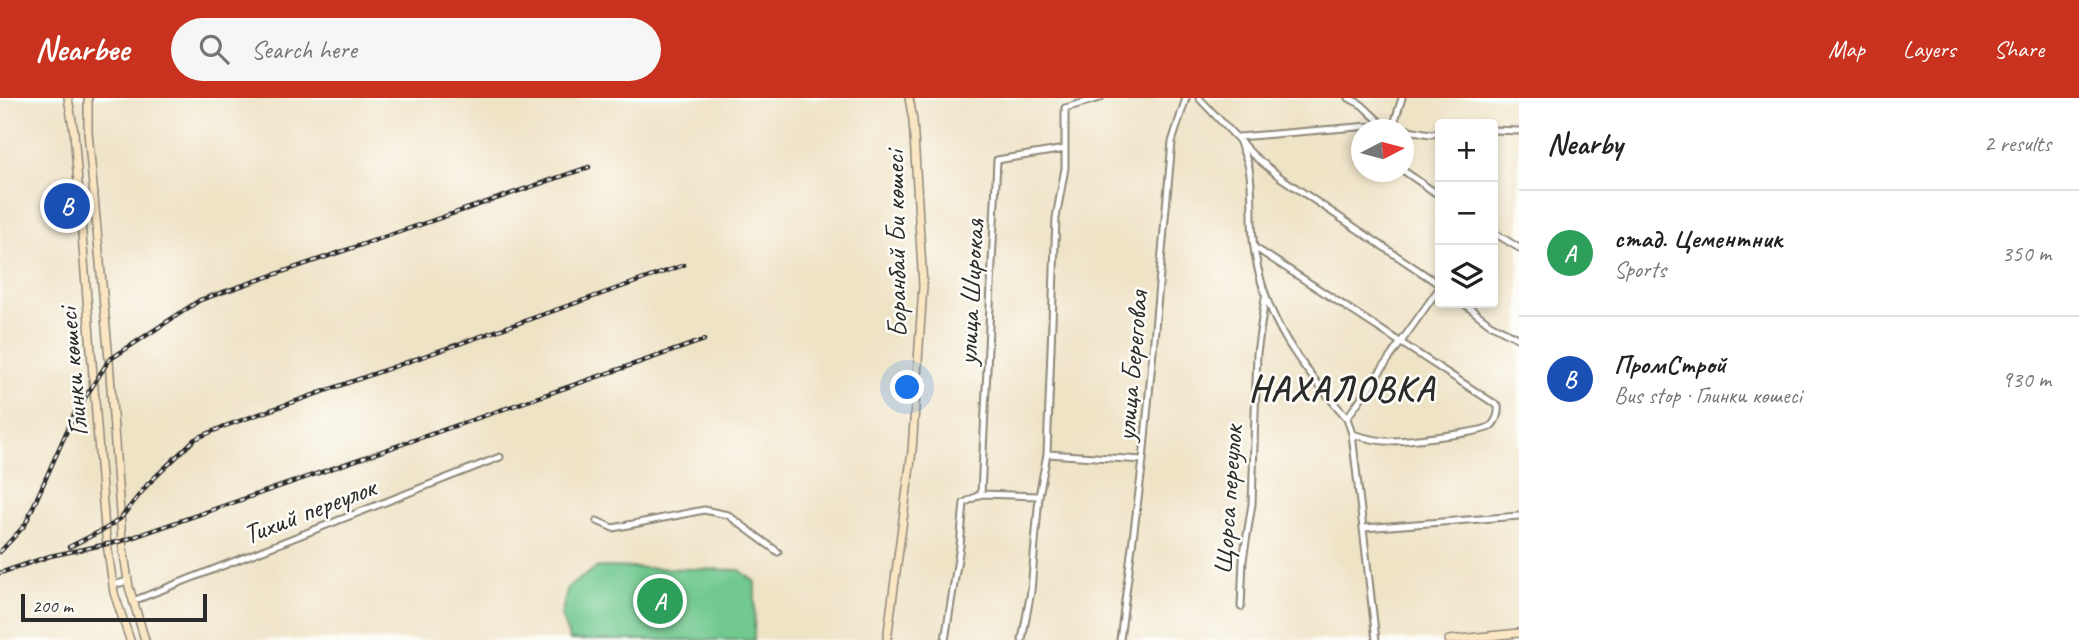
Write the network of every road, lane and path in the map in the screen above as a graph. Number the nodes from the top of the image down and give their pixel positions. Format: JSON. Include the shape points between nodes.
{"nodes":[{"id":1,"x":68,"y":98,"type":"edge"},
{"id":2,"x":88,"y":98,"type":"edge"},
{"id":3,"x":909,"y":98,"type":"edge"},
{"id":4,"x":1100,"y":98,"type":"edge"},
{"id":5,"x":1186,"y":98,"type":"edge"},
{"id":6,"x":1199,"y":98,"type":"edge"},
{"id":7,"x":1349,"y":98,"type":"edge"},
{"id":8,"x":1402,"y":98,"type":"edge"},
{"id":9,"x":1376,"y":119,"type":"edge"},
{"id":10,"x":1395,"y":119,"type":"edge"},
{"id":11,"x":1351,"y":128,"type":"edge"},
{"id":12,"x":1498,"y":130,"type":"edge"},
{"id":13,"x":1414,"y":131,"type":"edge"},
{"id":14,"x":1519,"y":131,"type":"edge"},
{"id":15,"x":1435,"y":134,"type":"edge"},
{"id":16,"x":1238,"y":138,"type":"junction"},
{"id":17,"x":1065,"y":149,"type":"junction"},
{"id":18,"x":1414,"y":178,"type":"edge"},
{"id":19,"x":1435,"y":193,"type":"edge"},
{"id":20,"x":1498,"y":235,"type":"edge"},
{"id":21,"x":1254,"y":247,"type":"junction"},
{"id":22,"x":1519,"y":248,"type":"edge"},
{"id":23,"x":1435,"y":283,"type":"edge"},
{"id":24,"x":103,"y":287,"type":"junction"},
{"id":25,"x":86,"y":291,"type":"junction"},
{"id":26,"x":1435,"y":293,"type":"edge"},
{"id":27,"x":1265,"y":298,"type":"junction"},
{"id":28,"x":1469,"y":308,"type":"edge"},
{"id":29,"x":1519,"y":339,"type":"edge"},
{"id":30,"x":1400,"y":343,"type":"junction"},
{"id":31,"x":1347,"y":418,"type":"junction"},
{"id":32,"x":1352,"y":435,"type":"junction"},
{"id":33,"x":1047,"y":454,"type":"junction"},
{"id":34,"x":500,"y":457,"type":"dead end"},
{"id":35,"x":1143,"y":460,"type":"junction"},
{"id":36,"x":981,"y":494,"type":"junction"},
{"id":37,"x":1039,"y":496,"type":"junction"},
{"id":38,"x":1519,"y":516,"type":"edge"},
{"id":39,"x":597,"y":521,"type":"dead end"},
{"id":40,"x":1364,"y":528,"type":"junction"},
{"id":41,"x":778,"y":552,"type":"dead end"},
{"id":42,"x":128,"y":581,"type":"junction"},
{"id":43,"x":113,"y":585,"type":"junction"},
{"id":44,"x":133,"y":601,"type":"junction"},
{"id":45,"x":1241,"y":607,"type":"dead end"},
{"id":46,"x":1519,"y":633,"type":"edge"},
{"id":47,"x":130,"y":640,"type":"edge"},
{"id":48,"x":145,"y":640,"type":"edge"},
{"id":49,"x":887,"y":640,"type":"edge"},
{"id":50,"x":945,"y":640,"type":"edge"},
{"id":51,"x":1022,"y":640,"type":"edge"},
{"id":52,"x":1121,"y":640,"type":"edge"},
{"id":53,"x":1376,"y":640,"type":"edge"},
{"id":54,"x":1449,"y":640,"type":"edge"}],
"edges":[{"from":1,"to":25,"type":"main road","name":"Глинки көшесі"},
{"from":2,"to":24,"type":"main road","name":"Глинки көшесі"},
{"from":3,"to":49,"type":"main road","name":"Боранбай Би көшесі","via":[[923,286],[912,451]]},
{"from":4,"to":17,"type":"street","via":[[1065,108]]},
{"from":5,"to":35,"type":"street","name":"улица Береговая","via":[[1172,142]]},
{"from":6,"to":16,"type":"street"},
{"from":7,"to":9,"type":"street"},
{"from":8,"to":10,"type":"street"},
{"from":11,"to":16,"type":"street"},
{"from":12,"to":14,"type":"street"},
{"from":13,"to":15,"type":"street"},
{"from":16,"to":21,"type":"street","via":[[1248,167]]},
{"from":16,"to":23,"type":"street","via":[[1280,177]]},
{"from":17,"to":33,"type":"street","via":[[1056,218]]},
{"from":17,"to":36,"type":"street","name":"улица Широкая","via":[[997,160]]},
{"from":18,"to":19,"type":"street"},
{"from":20,"to":22,"type":"street"},
{"from":21,"to":27,"type":"street"},
{"from":21,"to":30,"type":"street"},
{"from":24,"to":25,"type":"main road"},
{"from":24,"to":42,"type":"main road","name":"Глинки көшесі"},
{"from":25,"to":43,"type":"main road","name":"Глинки көшесі"},
{"from":26,"to":30,"type":"street"},
{"from":27,"to":31,"type":"street","via":[[1286,340]]},
{"from":27,"to":45,"type":"street","name":"Щорса переулок","via":[[1257,353],[1252,504]]},
{"from":28,"to":29,"type":"street"},
{"from":30,"to":31,"type":"street"},
{"from":30,"to":32,"type":"street","via":[[1498,406],[1497,418],[1488,428],[1463,433],[1384,441]]},
{"from":31,"to":32,"type":"street"},
{"from":32,"to":40,"type":"street"},
{"from":33,"to":35,"type":"street"},
{"from":33,"to":37,"type":"street"},
{"from":34,"to":44,"type":"street","name":"Тихий переулок"},
{"from":35,"to":52,"type":"street","name":"улица Береговая"},
{"from":36,"to":37,"type":"street"},
{"from":36,"to":50,"type":"street","via":[[964,503]]},
{"from":37,"to":51,"type":"street"},
{"from":38,"to":40,"type":"street"},
{"from":39,"to":41,"type":"street","via":[[612,528],[704,510],[728,515]]},
{"from":40,"to":53,"type":"street"},
{"from":42,"to":43,"type":"street"},
{"from":42,"to":44,"type":"main road","name":"Глинки көшесі"},
{"from":43,"to":47,"type":"main road","name":"Глинки көшесі"},
{"from":44,"to":48,"type":"main road","name":"Глинки көшесі"},
{"from":46,"to":54,"type":"main road"}]}
